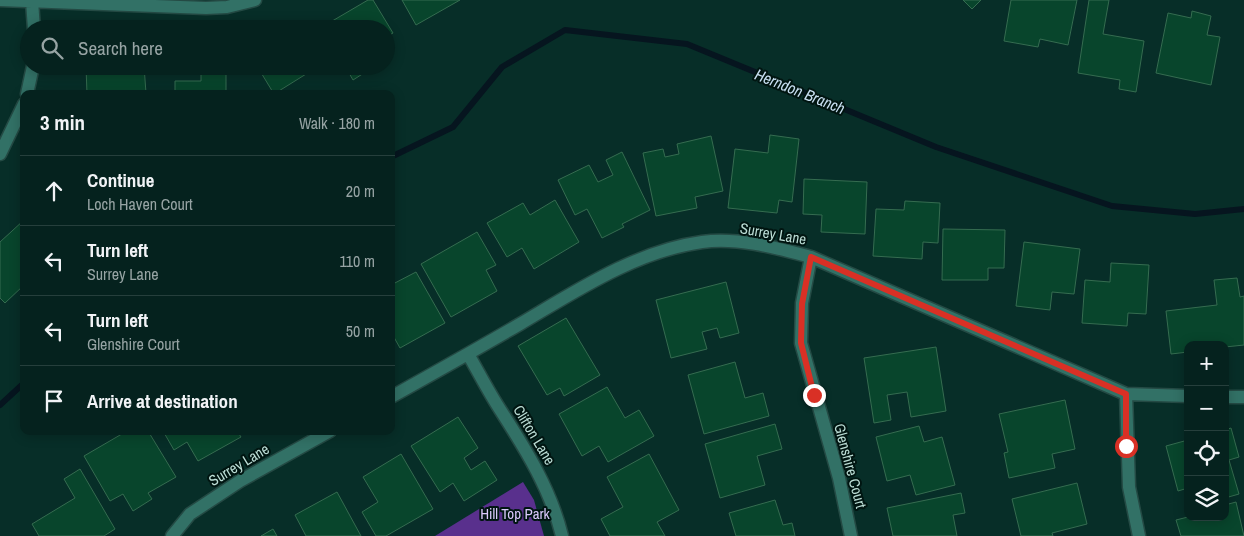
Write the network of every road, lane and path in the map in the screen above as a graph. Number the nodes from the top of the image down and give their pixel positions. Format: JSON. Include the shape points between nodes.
{"nodes":[{"id":1,"x":0,"y":0,"type":"edge"},
{"id":2,"x":255,"y":0,"type":"edge"},
{"id":3,"x":32,"y":1,"type":"edge"},
{"id":4,"x":33,"y":20,"type":"edge"},
{"id":5,"x":31,"y":75,"type":"edge"},
{"id":6,"x":28,"y":90,"type":"edge"},
{"id":7,"x":20,"y":112,"type":"edge"},
{"id":8,"x":0,"y":154,"type":"edge"},
{"id":9,"x":811,"y":257,"type":"junction"},
{"id":10,"x":468,"y":354,"type":"junction"},
{"id":11,"x":1126,"y":394,"type":"junction"},
{"id":12,"x":395,"y":395,"type":"edge"},
{"id":13,"x":1184,"y":396,"type":"edge"},
{"id":14,"x":1229,"y":397,"type":"edge"},
{"id":15,"x":1244,"y":397,"type":"edge"},
{"id":16,"x":323,"y":435,"type":"edge"},
{"id":17,"x":172,"y":536,"type":"edge"},
{"id":18,"x":562,"y":536,"type":"edge"},
{"id":19,"x":851,"y":536,"type":"edge"},
{"id":20,"x":1140,"y":536,"type":"edge"}],
"edges":[{"from":1,"to":3,"type":"street"},
{"from":2,"to":3,"type":"street","via":[[206,8]]},
{"from":3,"to":4,"type":"street"},
{"from":5,"to":6,"type":"street"},
{"from":7,"to":8,"type":"street"},
{"from":9,"to":10,"type":"street","name":"Surrey Lane","via":[[776,248],[703,242],[660,253],[601,276]]},
{"from":9,"to":11,"type":"street","name":"Surrey Lane"},
{"from":9,"to":19,"type":"street","name":"Glenshire Court","via":[[802,304],[801,343]]},
{"from":10,"to":12,"type":"street","name":"Surrey Lane"},
{"from":10,"to":18,"type":"street","name":"Clifton Lane","via":[[526,448],[548,494]]},
{"from":11,"to":13,"type":"street","name":"Surrey Lane"},
{"from":11,"to":20,"type":"street","via":[[1129,487]]},
{"from":14,"to":15,"type":"street"},
{"from":16,"to":17,"type":"street","name":"Surrey Lane","via":[[240,481],[190,514]]}]}
